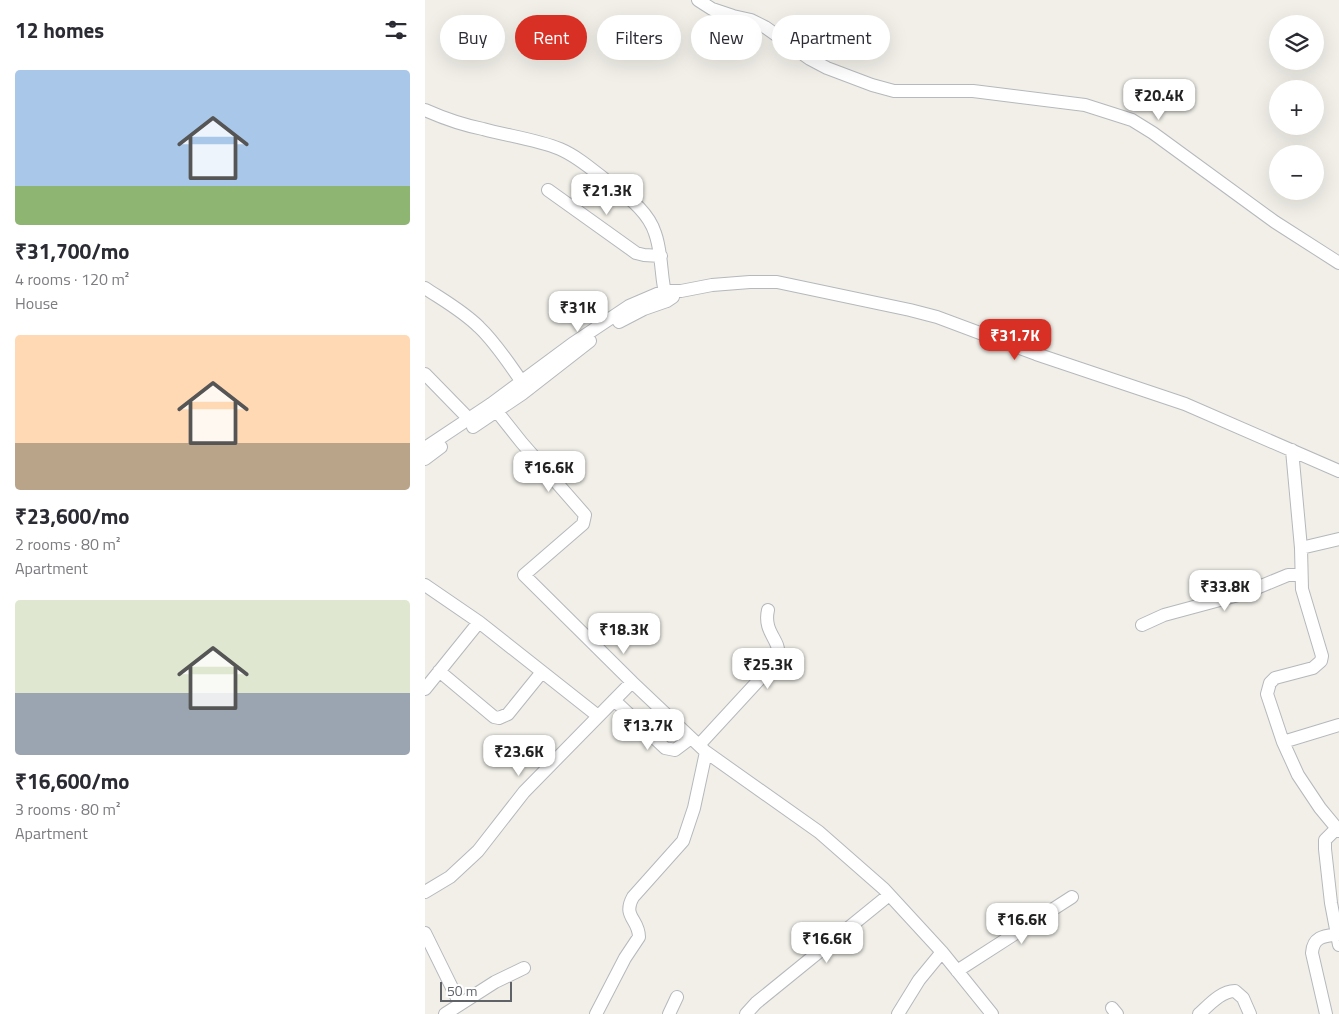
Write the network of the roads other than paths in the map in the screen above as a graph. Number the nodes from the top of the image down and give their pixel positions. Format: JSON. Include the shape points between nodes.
{"nodes":[{"id":1,"x":698,"y":0,"type":"edge"},
{"id":2,"x":425,"y":110,"type":"edge"},
{"id":3,"x":548,"y":190,"type":"dead end"},
{"id":4,"x":661,"y":256,"type":"junction"},
{"id":5,"x":1339,"y":263,"type":"edge"},
{"id":6,"x":425,"y":288,"type":"edge"},
{"id":7,"x":665,"y":296,"type":"junction"},
{"id":8,"x":425,"y":374,"type":"edge"},
{"id":9,"x":522,"y":382,"type":"junction"},
{"id":10,"x":494,"y":408,"type":"junction"},
{"id":11,"x":469,"y":419,"type":"junction"},
{"id":12,"x":425,"y":448,"type":"edge"},
{"id":13,"x":1292,"y":450,"type":"junction"},
{"id":14,"x":425,"y":458,"type":"edge"},
{"id":15,"x":1339,"y":472,"type":"edge"},
{"id":16,"x":1339,"y":539,"type":"edge"},
{"id":17,"x":1301,"y":548,"type":"junction"},
{"id":18,"x":1301,"y":575,"type":"junction"},
{"id":19,"x":425,"y":585,"type":"edge"},
{"id":20,"x":768,"y":610,"type":"dead end"},
{"id":21,"x":479,"y":622,"type":"junction"},
{"id":22,"x":1142,"y":625,"type":"dead end"},
{"id":23,"x":439,"y":671,"type":"junction"},
{"id":24,"x":542,"y":672,"type":"junction"},
{"id":25,"x":632,"y":682,"type":"junction"},
{"id":26,"x":425,"y":689,"type":"edge"},
{"id":27,"x":614,"y":700,"type":"junction"},
{"id":28,"x":598,"y":716,"type":"junction"},
{"id":29,"x":1339,"y":724,"type":"edge"},
{"id":30,"x":1283,"y":742,"type":"junction"},
{"id":31,"x":699,"y":745,"type":"junction"},
{"id":32,"x":1338,"y":829,"type":"edge"},
{"id":33,"x":425,"y":892,"type":"edge"},
{"id":34,"x":889,"y":895,"type":"junction"},
{"id":35,"x":1072,"y":897,"type":"dead end"},
{"id":36,"x":425,"y":933,"type":"edge"},
{"id":37,"x":1338,"y":938,"type":"edge"},
{"id":38,"x":942,"y":952,"type":"junction"},
{"id":39,"x":524,"y":968,"type":"dead end"},
{"id":40,"x":957,"y":971,"type":"junction"},
{"id":41,"x":677,"y":997,"type":"dead end"},
{"id":42,"x":460,"y":1004,"type":"junction"},
{"id":43,"x":445,"y":1014,"type":"edge"},
{"id":44,"x":596,"y":1014,"type":"edge"},
{"id":45,"x":669,"y":1014,"type":"edge"},
{"id":46,"x":746,"y":1014,"type":"edge"},
{"id":47,"x":899,"y":1014,"type":"edge"},
{"id":48,"x":992,"y":1014,"type":"edge"},
{"id":49,"x":1199,"y":1014,"type":"edge"},
{"id":50,"x":1250,"y":1014,"type":"edge"},
{"id":51,"x":1326,"y":1014,"type":"edge"}],
"edges":[{"from":1,"to":5,"type":"street","via":[[719,11],[751,20],[819,64],[872,85],[894,91],[973,91],[1085,104],[1131,120]]},
{"from":2,"to":4,"type":"street","via":[[482,129],[546,144],[575,157],[642,211],[655,233]]},
{"from":3,"to":4,"type":"street","via":[[636,253]]},
{"from":4,"to":7,"type":"street"},
{"from":6,"to":9,"type":"street","via":[[480,327]]},
{"from":7,"to":9,"type":"street","via":[[623,310]]},
{"from":7,"to":10,"type":"street","via":[[610,326]]},
{"from":7,"to":13,"type":"street","via":[[740,282],[777,282],[910,310],[1185,404]]},
{"from":8,"to":11,"type":"street"},
{"from":9,"to":10,"type":"street"},
{"from":10,"to":11,"type":"street"},
{"from":10,"to":14,"type":"street"},
{"from":10,"to":25,"type":"street","via":[[585,515],[583,524],[524,575]]},
{"from":11,"to":12,"type":"street"},
{"from":13,"to":15,"type":"street"},
{"from":13,"to":17,"type":"street"},
{"from":16,"to":17,"type":"street"},
{"from":17,"to":18,"type":"street"},
{"from":18,"to":22,"type":"street","via":[[1288,575],[1242,594],[1177,611]]},
{"from":18,"to":30,"type":"street","via":[[1321,661],[1313,668],[1275,678],[1268,687],[1267,694]]},
{"from":19,"to":21,"type":"street"},
{"from":20,"to":31,"type":"street","via":[[767,627],[778,654],[775,660]]},
{"from":21,"to":23,"type":"street"},
{"from":21,"to":24,"type":"street"},
{"from":23,"to":24,"type":"street","via":[[499,718],[508,714]]},
{"from":23,"to":26,"type":"street"},
{"from":24,"to":28,"type":"street"},
{"from":25,"to":27,"type":"street"},
{"from":25,"to":31,"type":"street"},
{"from":27,"to":28,"type":"street"},
{"from":27,"to":31,"type":"street","via":[[665,748],[675,750]]},
{"from":28,"to":33,"type":"street","via":[[524,792],[478,852],[450,877]]},
{"from":29,"to":30,"type":"street"},
{"from":30,"to":32,"type":"street","via":[[1298,775]]},
{"from":31,"to":34,"type":"street","via":[[819,832]]},
{"from":31,"to":44,"type":"street","via":[[694,808],[683,841],[633,897],[629,905],[630,915],[639,936]]},
{"from":32,"to":37,"type":"street","via":[[1325,840]]},
{"from":34,"to":38,"type":"street"},
{"from":34,"to":46,"type":"street"},
{"from":35,"to":40,"type":"street"},
{"from":36,"to":42,"type":"street"},
{"from":37,"to":51,"type":"street","via":[[1319,938],[1312,945]]},
{"from":38,"to":40,"type":"street"},
{"from":38,"to":47,"type":"street","via":[[919,980]]},
{"from":39,"to":42,"type":"street"},
{"from":40,"to":48,"type":"street"},
{"from":41,"to":45,"type":"street"},
{"from":42,"to":43,"type":"street"},
{"from":49,"to":50,"type":"street","via":[[1230,991],[1243,998]]}]}
